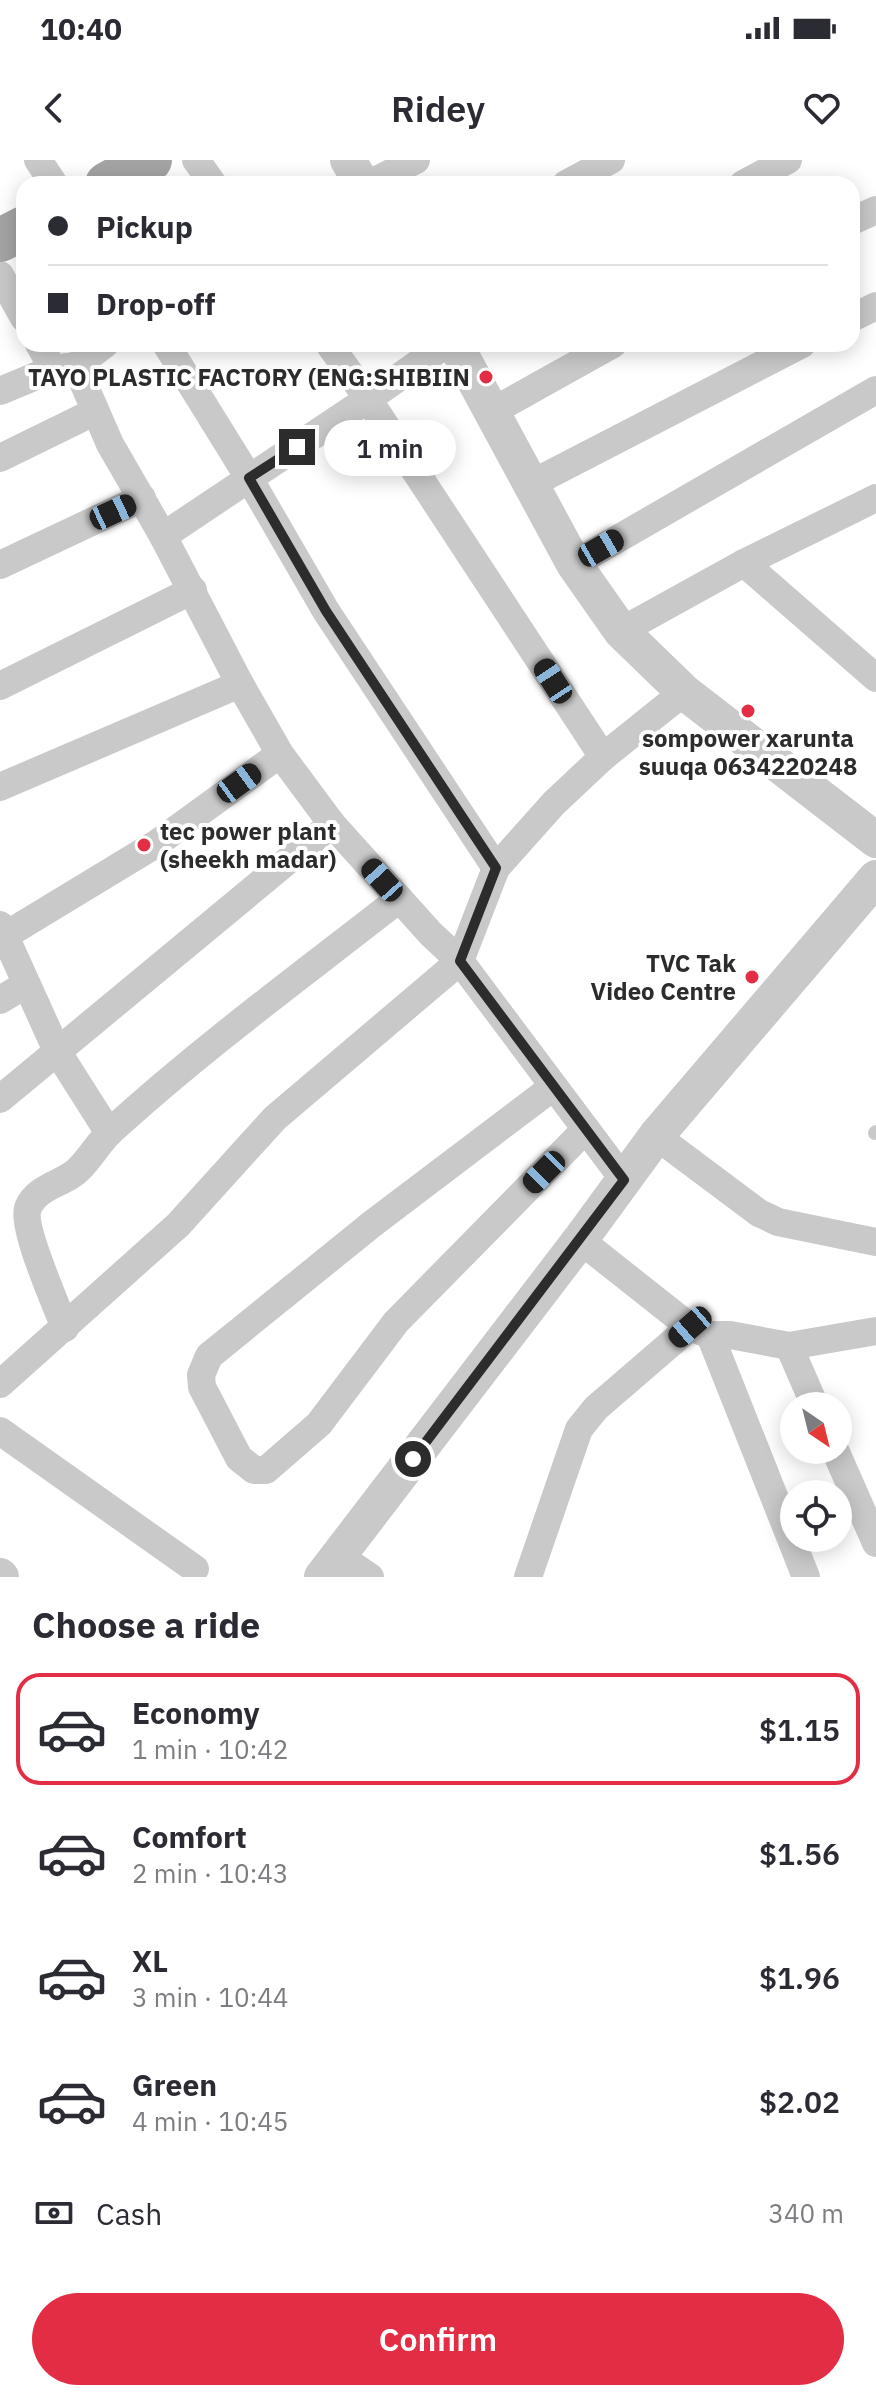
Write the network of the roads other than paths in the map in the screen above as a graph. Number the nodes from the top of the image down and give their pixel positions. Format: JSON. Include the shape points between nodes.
{"nodes":[{"id":1,"x":150,"y":160,"type":"edge"},
{"id":2,"x":416,"y":160,"type":"edge"},
{"id":3,"x":611,"y":160,"type":"edge"},
{"id":4,"x":788,"y":160,"type":"edge"},
{"id":5,"x":121,"y":176,"type":"edge"},
{"id":6,"x":385,"y":176,"type":"edge"},
{"id":7,"x":581,"y":176,"type":"edge"},
{"id":8,"x":758,"y":176,"type":"edge"},
{"id":9,"x":0,"y":275,"type":"edge"},
{"id":10,"x":16,"y":304,"type":"edge"},
{"id":11,"x":47,"y":352,"type":"edge"},
{"id":12,"x":91,"y":352,"type":"edge"},
{"id":13,"x":171,"y":352,"type":"edge"},
{"id":14,"x":335,"y":352,"type":"edge"},
{"id":15,"x":435,"y":352,"type":"edge"},
{"id":16,"x":460,"y":352,"type":"edge"},
{"id":17,"x":599,"y":352,"type":"edge"},
{"id":18,"x":787,"y":352,"type":"edge"},
{"id":19,"x":64,"y":368,"type":"junction"},
{"id":20,"x":876,"y":390,"type":"edge"},
{"id":21,"x":0,"y":391,"type":"edge"},
{"id":22,"x":368,"y":399,"type":"junction"},
{"id":23,"x":493,"y":411,"type":"junction"},
{"id":24,"x":94,"y":412,"type":"junction"},
{"id":25,"x":0,"y":458,"type":"edge"},
{"id":26,"x":249,"y":478,"type":"junction"},
{"id":27,"x":531,"y":484,"type":"junction"},
{"id":28,"x":142,"y":498,"type":"junction"},
{"id":29,"x":876,"y":498,"type":"edge"},
{"id":30,"x":163,"y":536,"type":"junction"},
{"id":31,"x":744,"y":563,"type":"junction"},
{"id":32,"x":574,"y":564,"type":"junction"},
{"id":33,"x":0,"y":565,"type":"edge"},
{"id":34,"x":193,"y":590,"type":"junction"},
{"id":35,"x":621,"y":631,"type":"junction"},
{"id":36,"x":876,"y":678,"type":"edge"},
{"id":37,"x":240,"y":684,"type":"junction"},
{"id":38,"x":0,"y":686,"type":"edge"},
{"id":39,"x":684,"y":692,"type":"junction"},
{"id":40,"x":280,"y":754,"type":"junction"},
{"id":41,"x":603,"y":757,"type":"junction"},
{"id":42,"x":0,"y":787,"type":"edge"},
{"id":43,"x":332,"y":824,"type":"junction"},
{"id":44,"x":876,"y":840,"type":"edge"},
{"id":45,"x":496,"y":868,"type":"junction"},
{"id":46,"x":876,"y":878,"type":"edge"},
{"id":47,"x":399,"y":899,"type":"junction"},
{"id":48,"x":3,"y":930,"type":"edge"},
{"id":49,"x":460,"y":961,"type":"junction"},
{"id":50,"x":25,"y":985,"type":"junction"},
{"id":51,"x":0,"y":1000,"type":"edge"},
{"id":52,"x":57,"y":1051,"type":"junction"},
{"id":53,"x":553,"y":1087,"type":"junction"},
{"id":54,"x":0,"y":1099,"type":"edge"},
{"id":55,"x":586,"y":1129,"type":"junction"},
{"id":56,"x":109,"y":1133,"type":"junction"},
{"id":57,"x":656,"y":1136,"type":"junction"},
{"id":58,"x":624,"y":1180,"type":"junction"},
{"id":59,"x":580,"y":1240,"type":"junction"},
{"id":60,"x":876,"y":1242,"type":"edge"},
{"id":61,"x":65,"y":1328,"type":"junction"},
{"id":62,"x":700,"y":1331,"type":"junction"},
{"id":63,"x":876,"y":1331,"type":"edge"},
{"id":64,"x":789,"y":1346,"type":"junction"},
{"id":65,"x":0,"y":1384,"type":"edge"},
{"id":66,"x":809,"y":1392,"type":"edge"},
{"id":67,"x":0,"y":1431,"type":"edge"},
{"id":68,"x":841,"y":1464,"type":"edge"},
{"id":69,"x":876,"y":1543,"type":"edge"},
{"id":70,"x":195,"y":1569,"type":"dead end"},
{"id":71,"x":336,"y":1570,"type":"edge"},
{"id":72,"x":370,"y":1577,"type":"edge"},
{"id":73,"x":528,"y":1577,"type":"edge"},
{"id":74,"x":806,"y":1577,"type":"edge"}],
"edges":[{"from":1,"to":5,"type":"main road"},
{"from":2,"to":6,"type":"street"},
{"from":3,"to":7,"type":"street"},
{"from":4,"to":8,"type":"street"},
{"from":9,"to":10,"type":"street"},
{"from":11,"to":19,"type":"street"},
{"from":12,"to":19,"type":"street"},
{"from":13,"to":26,"type":"street"},
{"from":14,"to":22,"type":"street"},
{"from":15,"to":22,"type":"street"},
{"from":16,"to":23,"type":"street"},
{"from":17,"to":23,"type":"street"},
{"from":18,"to":27,"type":"street"},
{"from":19,"to":21,"type":"street"},
{"from":19,"to":24,"type":"street"},
{"from":20,"to":32,"type":"street"},
{"from":22,"to":26,"type":"street"},
{"from":22,"to":41,"type":"street"},
{"from":23,"to":27,"type":"street"},
{"from":24,"to":25,"type":"street"},
{"from":24,"to":28,"type":"street"},
{"from":26,"to":30,"type":"street"},
{"from":26,"to":45,"type":"street","via":[[326,611]]},
{"from":27,"to":32,"type":"street"},
{"from":28,"to":30,"type":"street"},
{"from":28,"to":33,"type":"street"},
{"from":29,"to":31,"type":"street"},
{"from":30,"to":34,"type":"street"},
{"from":31,"to":35,"type":"street"},
{"from":31,"to":36,"type":"street"},
{"from":32,"to":35,"type":"street"},
{"from":34,"to":37,"type":"street"},
{"from":34,"to":38,"type":"street"},
{"from":35,"to":39,"type":"street"},
{"from":37,"to":40,"type":"street"},
{"from":37,"to":42,"type":"street"},
{"from":39,"to":41,"type":"street"},
{"from":39,"to":44,"type":"street"},
{"from":40,"to":43,"type":"street"},
{"from":40,"to":48,"type":"street","via":[[156,844]]},
{"from":41,"to":45,"type":"street"},
{"from":43,"to":47,"type":"street"},
{"from":43,"to":52,"type":"street"},
{"from":45,"to":49,"type":"street"},
{"from":46,"to":57,"type":"street"},
{"from":47,"to":49,"type":"street"},
{"from":47,"to":56,"type":"street"},
{"from":48,"to":50,"type":"street"},
{"from":49,"to":53,"type":"street"},
{"from":49,"to":61,"type":"street","via":[[275,1118],[178,1225]]},
{"from":50,"to":51,"type":"street"},
{"from":50,"to":52,"type":"street"},
{"from":52,"to":54,"type":"street"},
{"from":52,"to":56,"type":"street"},
{"from":53,"to":55,"type":"street"},
{"from":53,"to":55,"type":"street","via":[[209,1356],[202,1387],[239,1458],[254,1470],[266,1470],[319,1424],[396,1322]]},
{"from":55,"to":58,"type":"street"},
{"from":56,"to":61,"type":"street","via":[[80,1169],[40,1193],[27,1211]]},
{"from":57,"to":58,"type":"street"},
{"from":57,"to":60,"type":"street","via":[[759,1213],[778,1222]]},
{"from":58,"to":59,"type":"street"},
{"from":59,"to":62,"type":"street"},
{"from":59,"to":71,"type":"street"},
{"from":61,"to":65,"type":"street"},
{"from":62,"to":64,"type":"street"},
{"from":62,"to":73,"type":"street","via":[[596,1408],[579,1429]]},
{"from":62,"to":74,"type":"street"},
{"from":63,"to":64,"type":"street"},
{"from":64,"to":66,"type":"street"},
{"from":67,"to":70,"type":"street"},
{"from":68,"to":69,"type":"street"},
{"from":71,"to":72,"type":"street"}]}
